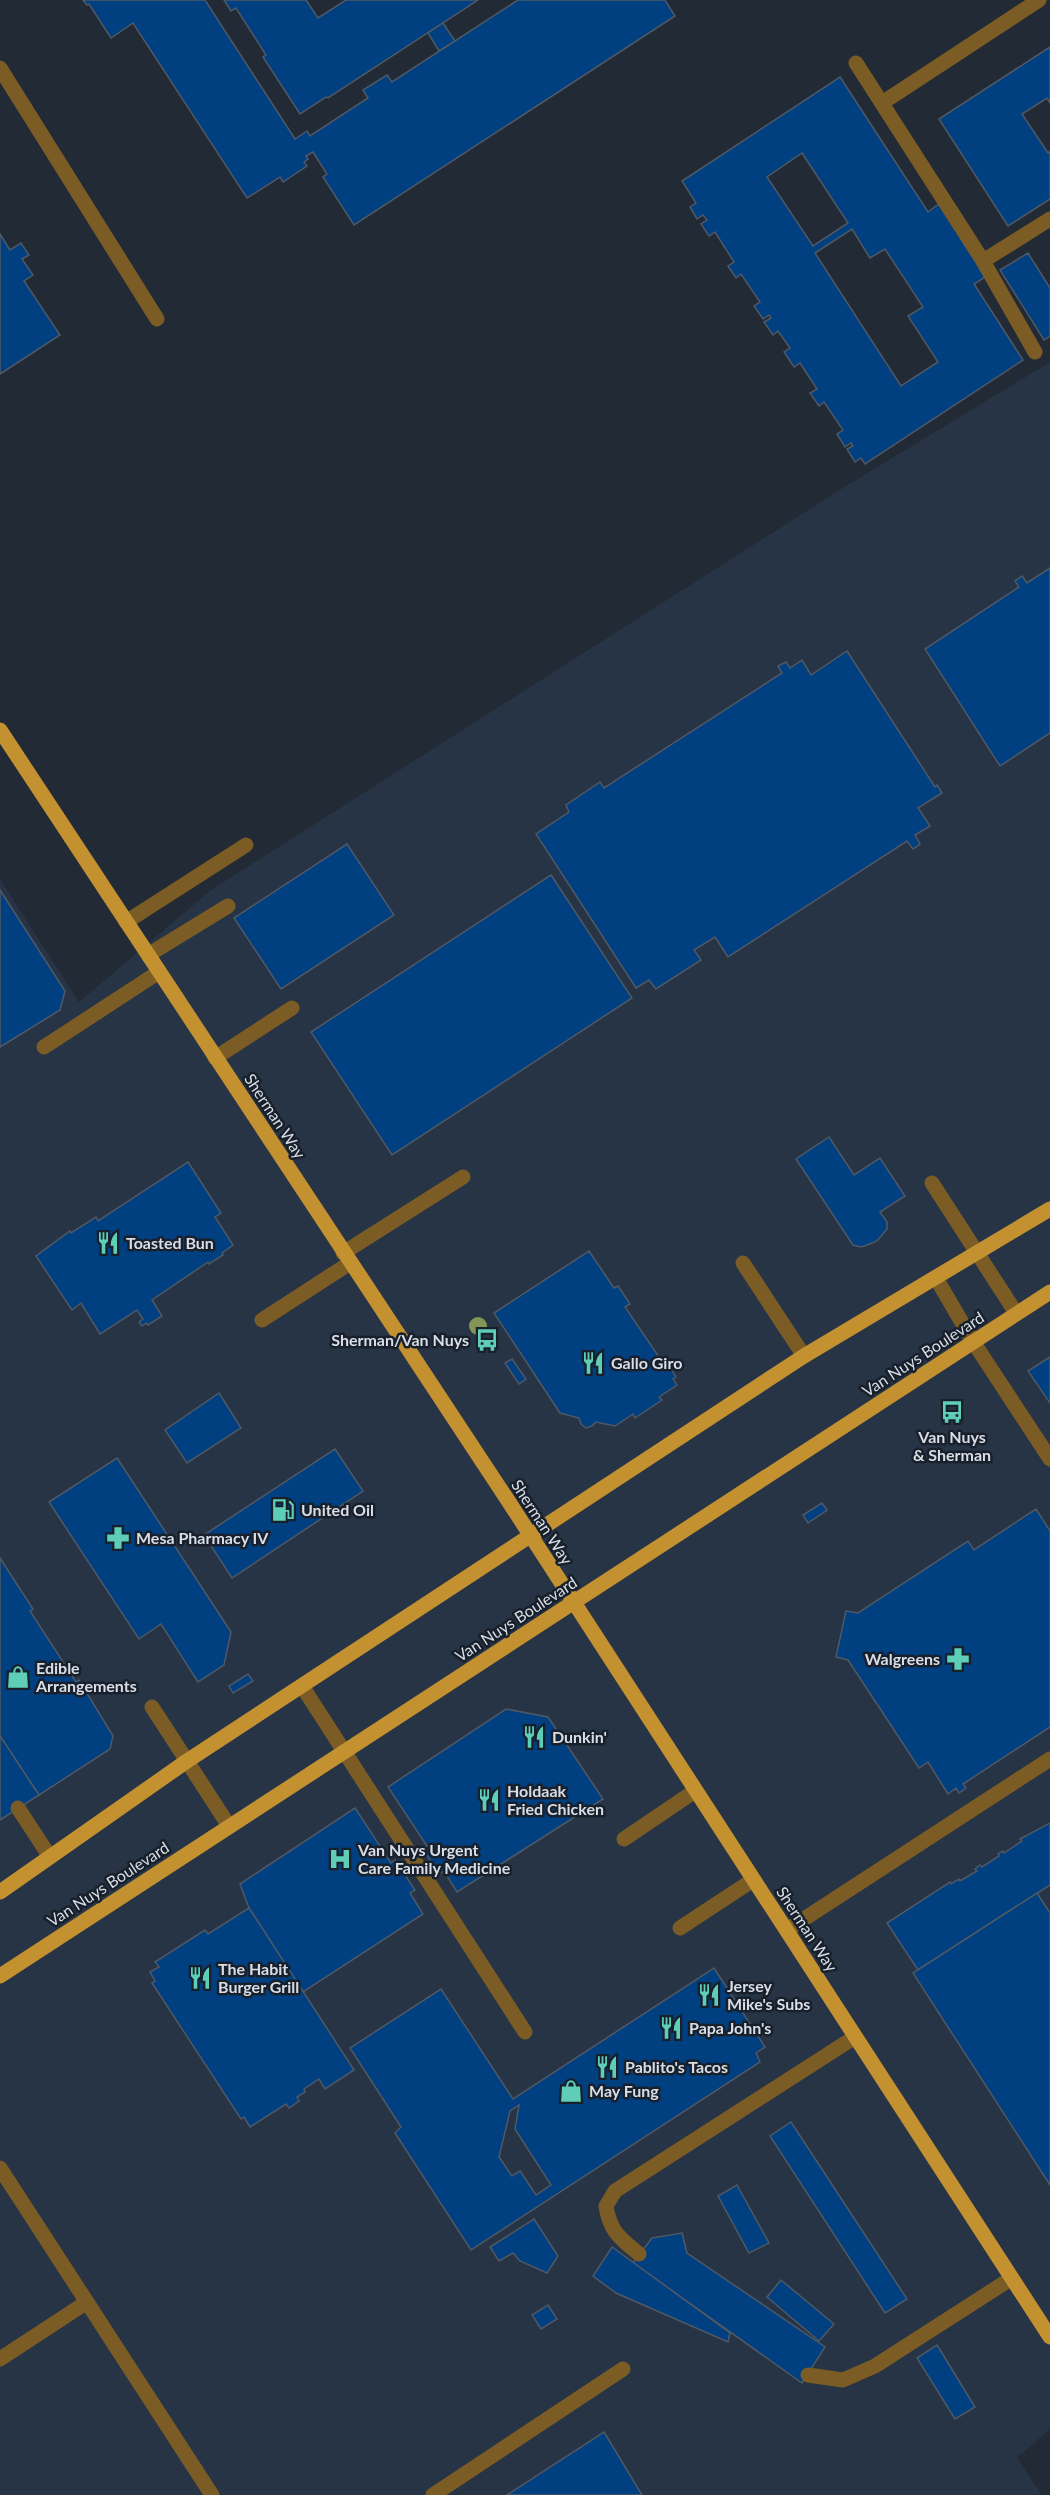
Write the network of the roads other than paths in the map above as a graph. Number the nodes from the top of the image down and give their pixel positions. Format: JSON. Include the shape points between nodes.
{"nodes":[{"id":1,"x":1039,"y":0,"type":"edge"},
{"id":2,"x":856,"y":63,"type":"dead end"},
{"id":3,"x":0,"y":68,"type":"edge"},
{"id":4,"x":882,"y":103,"type":"junction"},
{"id":5,"x":1050,"y":219,"type":"edge"},
{"id":6,"x":983,"y":261,"type":"junction"},
{"id":7,"x":157,"y":319,"type":"dead end"},
{"id":8,"x":1035,"y":352,"type":"dead end"},
{"id":9,"x":1,"y":734,"type":"edge"},
{"id":10,"x":246,"y":845,"type":"dead end"},
{"id":11,"x":228,"y":906,"type":"dead end"},
{"id":12,"x":126,"y":922,"type":"junction"},
{"id":13,"x":148,"y":955,"type":"junction"},
{"id":14,"x":159,"y":972,"type":"junction"},
{"id":15,"x":292,"y":1008,"type":"dead end"},
{"id":16,"x":44,"y":1047,"type":"dead end"},
{"id":17,"x":215,"y":1058,"type":"junction"},
{"id":18,"x":463,"y":1177,"type":"dead end"},
{"id":19,"x":932,"y":1183,"type":"dead end"},
{"id":20,"x":1050,"y":1209,"type":"edge"},
{"id":21,"x":978,"y":1253,"type":"junction"},
{"id":22,"x":346,"y":1258,"type":"junction"},
{"id":23,"x":743,"y":1263,"type":"dead end"},
{"id":24,"x":936,"y":1278,"type":"junction"},
{"id":25,"x":1050,"y":1292,"type":"edge"},
{"id":26,"x":1016,"y":1313,"type":"junction"},
{"id":27,"x":262,"y":1320,"type":"dead end"},
{"id":28,"x":974,"y":1343,"type":"junction"},
{"id":29,"x":804,"y":1356,"type":"junction"},
{"id":30,"x":1050,"y":1459,"type":"edge"},
{"id":31,"x":530,"y":1536,"type":"junction"},
{"id":32,"x":573,"y":1603,"type":"junction"},
{"id":33,"x":302,"y":1686,"type":"junction"},
{"id":34,"x":152,"y":1707,"type":"dead end"},
{"id":35,"x":345,"y":1752,"type":"junction"},
{"id":36,"x":1050,"y":1759,"type":"edge"},
{"id":37,"x":187,"y":1761,"type":"junction"},
{"id":38,"x":696,"y":1791,"type":"junction"},
{"id":39,"x":18,"y":1808,"type":"dead end"},
{"id":40,"x":229,"y":1826,"type":"junction"},
{"id":41,"x":624,"y":1839,"type":"dead end"},
{"id":42,"x":50,"y":1857,"type":"junction"},
{"id":43,"x":753,"y":1880,"type":"junction"},
{"id":44,"x":0,"y":1892,"type":"edge"},
{"id":45,"x":680,"y":1929,"type":"dead end"},
{"id":46,"x":787,"y":1930,"type":"junction"},
{"id":47,"x":0,"y":1976,"type":"edge"},
{"id":48,"x":525,"y":2032,"type":"dead end"},
{"id":49,"x":855,"y":2037,"type":"junction"},
{"id":50,"x":0,"y":2168,"type":"edge"},
{"id":51,"x":639,"y":2254,"type":"dead end"},
{"id":52,"x":1012,"y":2278,"type":"junction"},
{"id":53,"x":87,"y":2302,"type":"junction"},
{"id":54,"x":1050,"y":2337,"type":"edge"},
{"id":55,"x":0,"y":2359,"type":"edge"},
{"id":56,"x":623,"y":2368,"type":"dead end"},
{"id":57,"x":808,"y":2374,"type":"dead end"},
{"id":58,"x":212,"y":2495,"type":"edge"},
{"id":59,"x":433,"y":2495,"type":"edge"}],
"edges":[{"from":1,"to":4,"type":"lane"},
{"from":2,"to":4,"type":"lane"},
{"from":3,"to":7,"type":"lane"},
{"from":4,"to":6,"type":"lane"},
{"from":5,"to":6,"type":"lane"},
{"from":6,"to":8,"type":"lane"},
{"from":9,"to":12,"type":"main road","name":"Sherman Way"},
{"from":10,"to":12,"type":"lane"},
{"from":11,"to":13,"type":"lane"},
{"from":12,"to":13,"type":"main road","name":"Sherman Way"},
{"from":13,"to":14,"type":"main road","name":"Sherman Way"},
{"from":14,"to":16,"type":"lane"},
{"from":14,"to":17,"type":"main road","name":"Sherman Way"},
{"from":15,"to":17,"type":"lane"},
{"from":17,"to":22,"type":"main road","name":"Sherman Way"},
{"from":18,"to":22,"type":"lane"},
{"from":19,"to":21,"type":"lane"},
{"from":20,"to":21,"type":"main road"},
{"from":21,"to":24,"type":"main road"},
{"from":21,"to":26,"type":"lane"},
{"from":22,"to":27,"type":"lane"},
{"from":22,"to":31,"type":"main road","name":"Sherman Way"},
{"from":23,"to":29,"type":"lane"},
{"from":24,"to":28,"type":"lane"},
{"from":24,"to":29,"type":"main road"},
{"from":25,"to":26,"type":"main road","name":"Van Nuys Boulevard"},
{"from":26,"to":28,"type":"main road","name":"Van Nuys Boulevard"},
{"from":28,"to":30,"type":"lane"},
{"from":28,"to":32,"type":"main road","name":"Van Nuys Boulevard"},
{"from":29,"to":31,"type":"main road"},
{"from":31,"to":32,"type":"main road","name":"Sherman Way"},
{"from":31,"to":33,"type":"main road"},
{"from":32,"to":35,"type":"main road","name":"Van Nuys Boulevard"},
{"from":32,"to":38,"type":"main road","name":"Sherman Way"},
{"from":33,"to":35,"type":"lane"},
{"from":33,"to":37,"type":"main road"},
{"from":34,"to":37,"type":"lane"},
{"from":35,"to":40,"type":"main road","name":"Van Nuys Boulevard"},
{"from":35,"to":48,"type":"lane"},
{"from":36,"to":46,"type":"lane"},
{"from":37,"to":40,"type":"lane"},
{"from":37,"to":42,"type":"main road"},
{"from":38,"to":41,"type":"lane"},
{"from":38,"to":43,"type":"main road","name":"Sherman Way"},
{"from":39,"to":42,"type":"lane"},
{"from":40,"to":47,"type":"main road","name":"Van Nuys Boulevard"},
{"from":42,"to":44,"type":"main road"},
{"from":43,"to":45,"type":"lane"},
{"from":43,"to":46,"type":"main road","name":"Sherman Way"},
{"from":46,"to":49,"type":"main road","name":"Sherman Way"},
{"from":49,"to":51,"type":"lane","via":[[615,2191],[606,2206],[608,2223]]},
{"from":49,"to":52,"type":"main road","name":"Sherman Way"},
{"from":50,"to":53,"type":"lane"},
{"from":52,"to":54,"type":"main road","name":"Sherman Way"},
{"from":52,"to":57,"type":"lane","via":[[875,2366],[843,2380]]},
{"from":53,"to":55,"type":"lane"},
{"from":53,"to":58,"type":"lane"},
{"from":56,"to":59,"type":"lane"}]}
